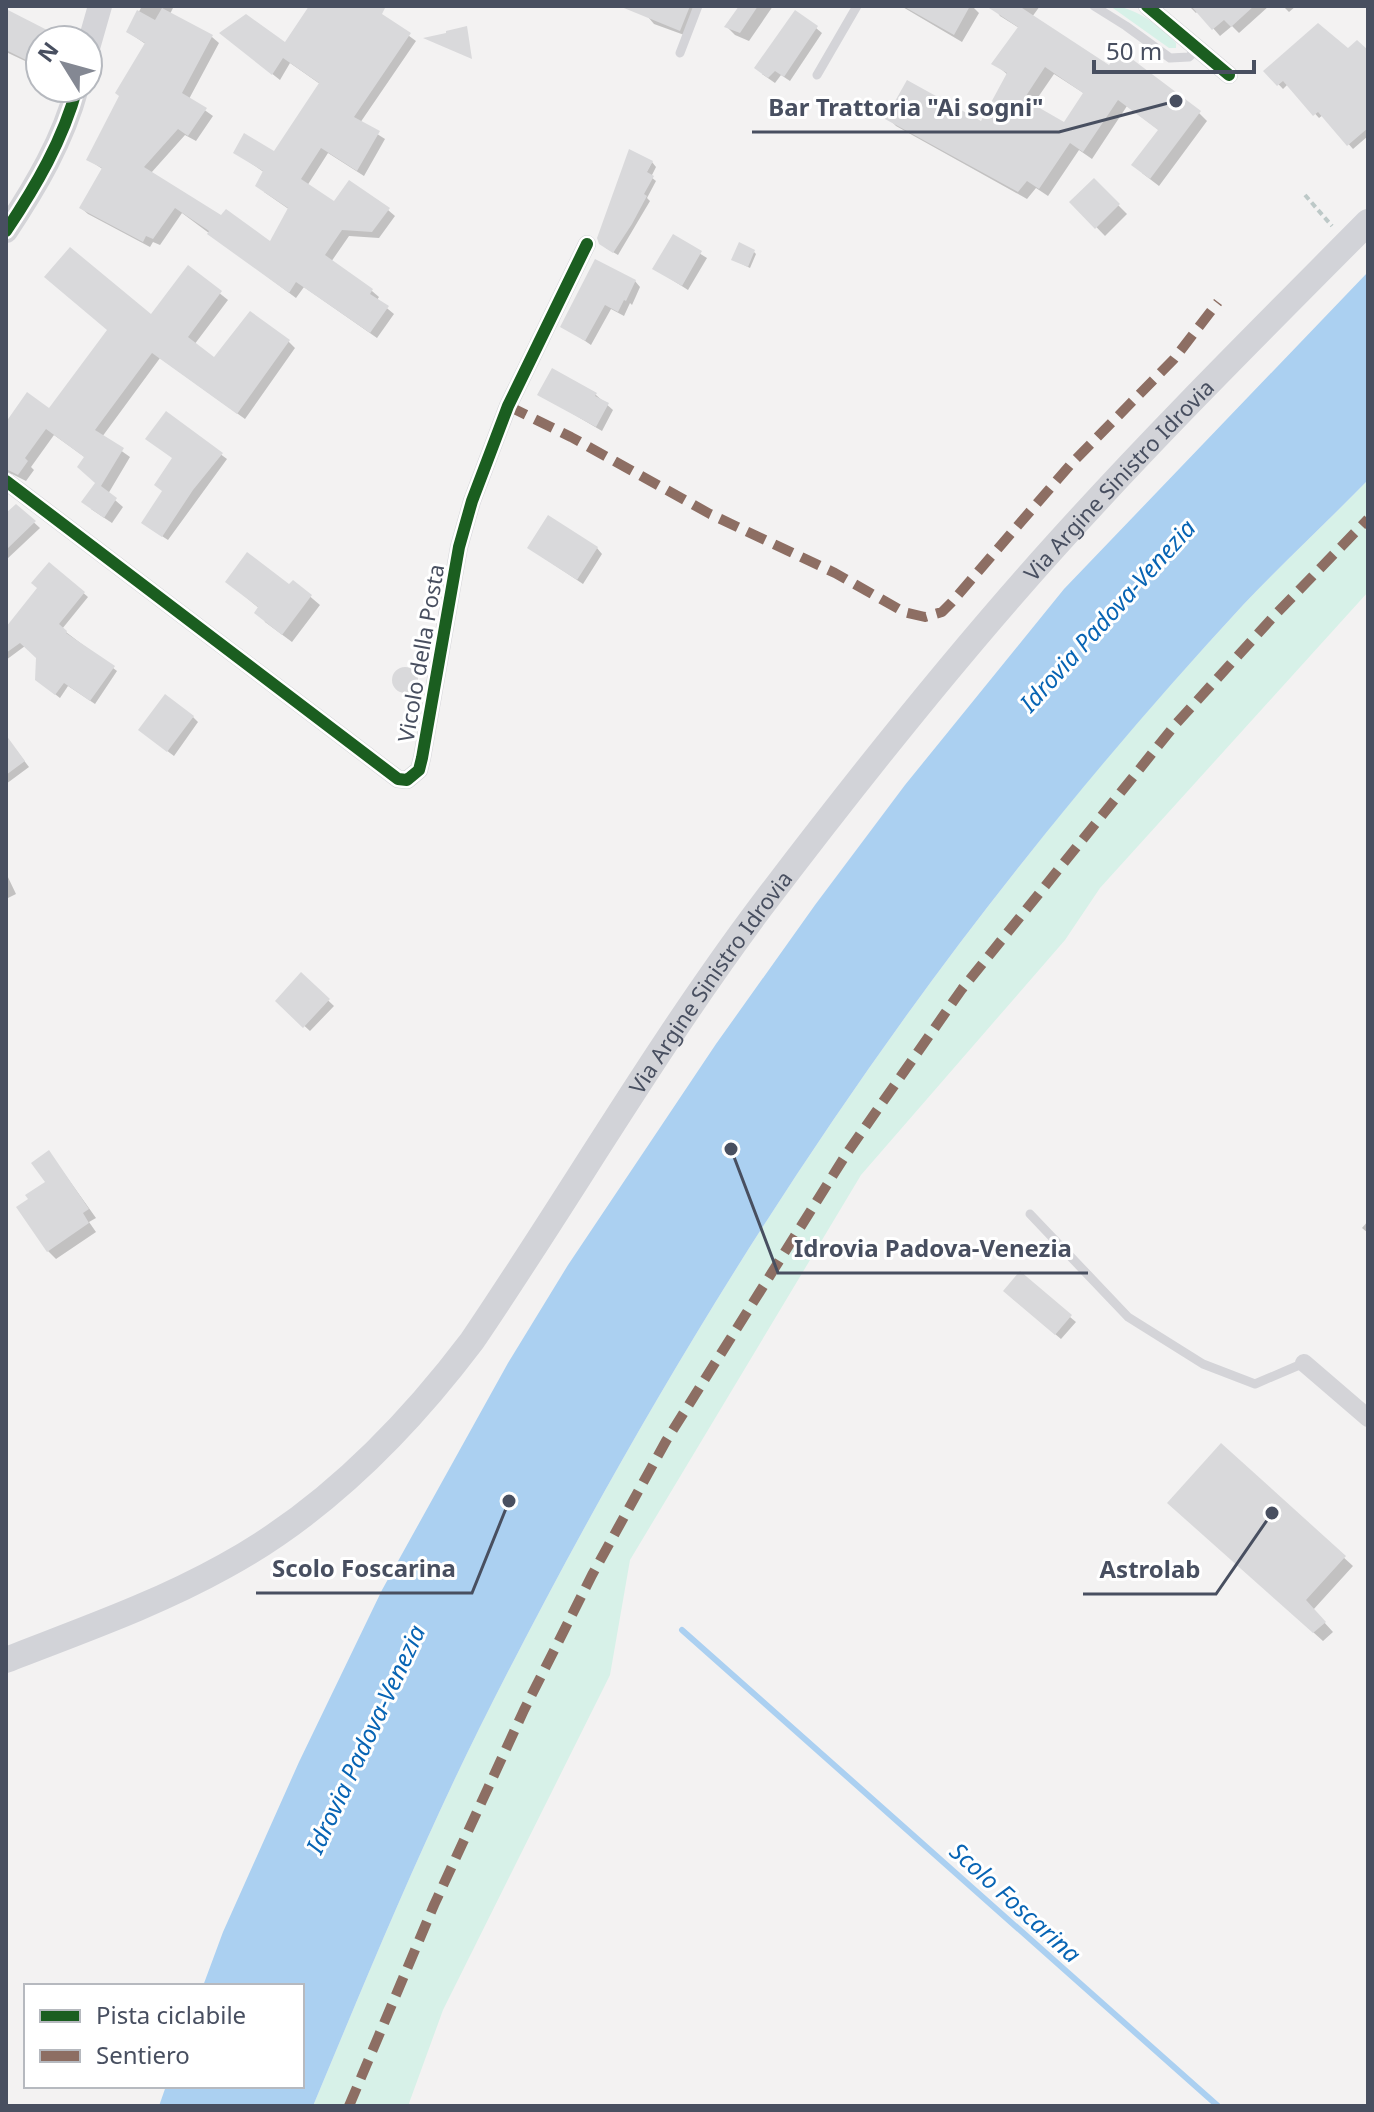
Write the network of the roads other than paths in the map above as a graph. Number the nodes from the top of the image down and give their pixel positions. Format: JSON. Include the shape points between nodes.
{"nodes":[{"id":1,"x":698,"y":6,"type":"edge"},
{"id":2,"x":857,"y":6,"type":"edge"},
{"id":3,"x":1094,"y":6,"type":"edge"},
{"id":4,"x":1147,"y":6,"type":"edge"},
{"id":5,"x":1199,"y":48,"type":"junction"},
{"id":6,"x":680,"y":53,"type":"dead end"},
{"id":7,"x":817,"y":75,"type":"dead end"},
{"id":8,"x":1229,"y":75,"type":"dead end"},
{"id":9,"x":71,"y":104,"type":"edge"},
{"id":10,"x":1368,"y":222,"type":"edge"},
{"id":11,"x":6,"y":231,"type":"edge"},
{"id":12,"x":587,"y":244,"type":"dead end"},
{"id":13,"x":6,"y":481,"type":"edge"},
{"id":14,"x":1030,"y":1214,"type":"dead end"},
{"id":15,"x":1304,"y":1363,"type":"joint"},
{"id":16,"x":1368,"y":1418,"type":"edge"},
{"id":17,"x":6,"y":1660,"type":"edge"}],
"edges":[{"from":1,"to":6,"type":"lane"},
{"from":2,"to":7,"type":"lane"},
{"from":3,"to":5,"type":"lane","via":[[1170,58],[1189,57]]},
{"from":4,"to":5,"type":"street"},
{"from":5,"to":8,"type":"street"},
{"from":9,"to":11,"type":"street","via":[[44,170]]},
{"from":10,"to":17,"type":"main road","name":"Via Argine Sinistro Idrovia","via":[[1055,546],[863,776],[685,1013],[472,1341],[387,1441],[314,1508],[227,1565],[174,1593]]},
{"from":12,"to":13,"type":"street","name":"Vicolo della Posta","via":[[508,406],[472,501],[422,758],[419,770],[407,780],[398,779]]},
{"from":14,"to":15,"type":"lane","via":[[1128,1317],[1203,1364],[1255,1384]]},
{"from":15,"to":16,"type":"street"}]}
